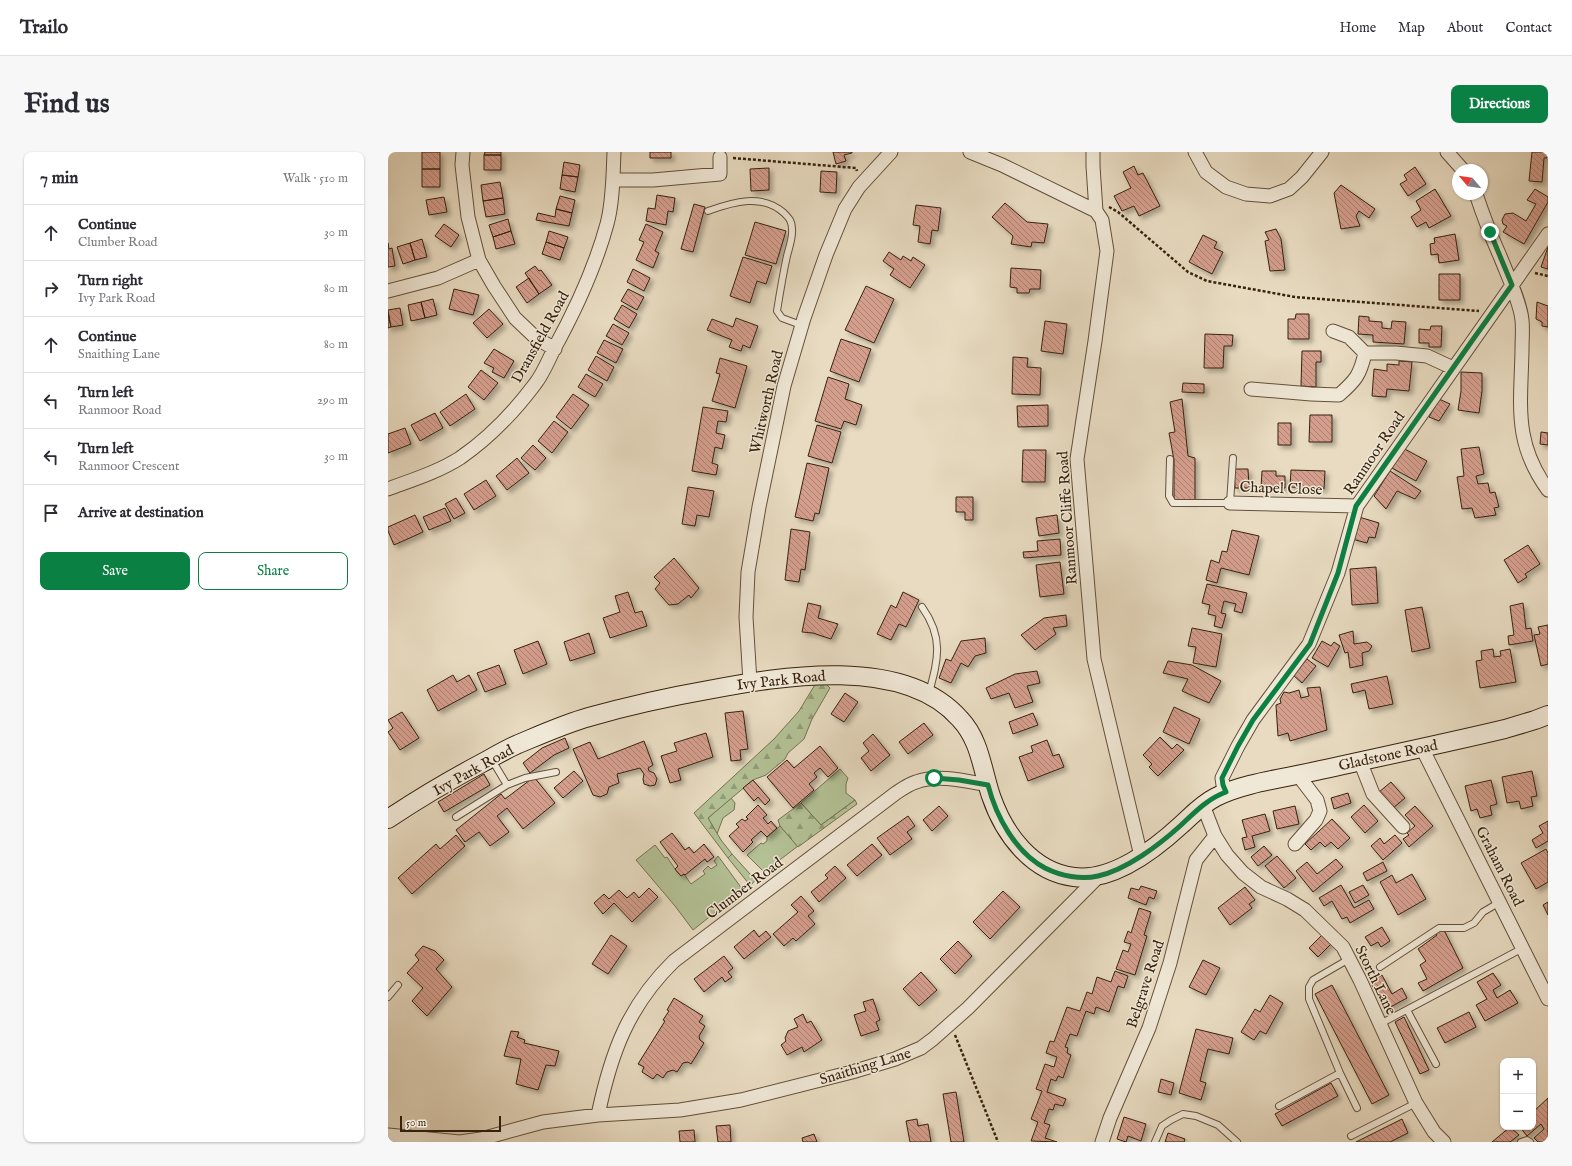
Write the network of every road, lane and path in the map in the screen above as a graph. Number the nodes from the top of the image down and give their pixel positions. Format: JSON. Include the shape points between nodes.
{"nodes":[{"id":1,"x":463,"y":152,"type":"edge"},
{"id":2,"x":614,"y":152,"type":"edge"},
{"id":3,"x":890,"y":152,"type":"edge"},
{"id":4,"x":970,"y":152,"type":"edge"},
{"id":5,"x":1093,"y":152,"type":"edge"},
{"id":6,"x":1195,"y":152,"type":"edge"},
{"id":7,"x":1322,"y":152,"type":"edge"},
{"id":8,"x":1447,"y":152,"type":"edge"},
{"id":9,"x":720,"y":157,"type":"joint"},
{"id":10,"x":1458,"y":164,"type":"edge"},
{"id":11,"x":856,"y":168,"type":"dead end"},
{"id":12,"x":612,"y":180,"type":"junction"},
{"id":13,"x":1478,"y":200,"type":"edge"},
{"id":14,"x":1096,"y":205,"type":"junction"},
{"id":15,"x":708,"y":210,"type":"dead end"},
{"id":16,"x":1548,"y":234,"type":"edge"},
{"id":17,"x":479,"y":260,"type":"junction"},
{"id":18,"x":1512,"y":285,"type":"junction"},
{"id":19,"x":388,"y":291,"type":"edge"},
{"id":20,"x":1493,"y":312,"type":"junction"},
{"id":21,"x":802,"y":325,"type":"junction"},
{"id":22,"x":1333,"y":331,"type":"dead end"},
{"id":23,"x":554,"y":349,"type":"junction"},
{"id":24,"x":1365,"y":353,"type":"junction"},
{"id":25,"x":1453,"y":368,"type":"junction"},
{"id":26,"x":1252,"y":388,"type":"dead end"},
{"id":27,"x":1233,"y":458,"type":"dead end"},
{"id":28,"x":1170,"y":459,"type":"dead end"},
{"id":29,"x":388,"y":490,"type":"edge"},
{"id":30,"x":1548,"y":490,"type":"edge"},
{"id":31,"x":1230,"y":503,"type":"junction"},
{"id":32,"x":1356,"y":506,"type":"junction"},
{"id":33,"x":922,"y":607,"type":"dead end"},
{"id":34,"x":750,"y":682,"type":"junction"},
{"id":35,"x":929,"y":695,"type":"junction"},
{"id":36,"x":1548,"y":714,"type":"edge"},
{"id":37,"x":1422,"y":748,"type":"junction"},
{"id":38,"x":491,"y":758,"type":"junction"},
{"id":39,"x":1360,"y":761,"type":"junction"},
{"id":40,"x":556,"y":772,"type":"dead end"},
{"id":41,"x":1298,"y":775,"type":"junction"},
{"id":42,"x":506,"y":785,"type":"junction"},
{"id":43,"x":988,"y":785,"type":"junction"},
{"id":44,"x":1226,"y":792,"type":"junction"},
{"id":45,"x":1203,"y":805,"type":"junction"},
{"id":46,"x":456,"y":817,"type":"dead end"},
{"id":47,"x":388,"y":819,"type":"edge"},
{"id":48,"x":1403,"y":827,"type":"dead end"},
{"id":49,"x":1215,"y":836,"type":"junction"},
{"id":50,"x":1295,"y":844,"type":"dead end"},
{"id":51,"x":1141,"y":856,"type":"junction"},
{"id":52,"x":1099,"y":876,"type":"junction"},
{"id":53,"x":1500,"y":902,"type":"junction"},
{"id":54,"x":1523,"y":948,"type":"junction"},
{"id":55,"x":1349,"y":958,"type":"junction"},
{"id":56,"x":1380,"y":967,"type":"dead end"},
{"id":57,"x":398,"y":985,"type":"dead end"},
{"id":58,"x":388,"y":997,"type":"edge"},
{"id":59,"x":1548,"y":999,"type":"edge"},
{"id":60,"x":1407,"y":1010,"type":"junction"},
{"id":61,"x":951,"y":1023,"type":"junction"},
{"id":62,"x":1380,"y":1024,"type":"junction"},
{"id":63,"x":1436,"y":1064,"type":"dead end"},
{"id":64,"x":1340,"y":1073,"type":"junction"},
{"id":65,"x":1416,"y":1103,"type":"junction"},
{"id":66,"x":1279,"y":1106,"type":"dead end"},
{"id":67,"x":1357,"y":1108,"type":"dead end"},
{"id":68,"x":598,"y":1115,"type":"junction"},
{"id":69,"x":388,"y":1135,"type":"edge"},
{"id":70,"x":1351,"y":1136,"type":"dead end"},
{"id":71,"x":1103,"y":1141,"type":"edge"},
{"id":72,"x":460,"y":1142,"type":"edge"},
{"id":73,"x":998,"y":1142,"type":"edge"},
{"id":74,"x":1156,"y":1142,"type":"edge"},
{"id":75,"x":1237,"y":1142,"type":"edge"},
{"id":76,"x":1444,"y":1142,"type":"edge"},
{"id":77,"x":1521,"y":1142,"type":"edge"},
{"id":78,"x":1530,"y":1142,"type":"edge"}],
"edges":[{"from":1,"to":17,"type":"street","via":[[468,217]]},
{"from":2,"to":12,"type":"street","name":"Dransfield Road"},
{"from":3,"to":21,"type":"street","name":"Whitworth Road","via":[[859,187],[845,209]]},
{"from":4,"to":14,"type":"street"},
{"from":5,"to":14,"type":"street","name":"Ranmoor Cliffe Road"},
{"from":6,"to":7,"type":"street","via":[[1206,172],[1226,187],[1246,194],[1270,196],[1289,189]]},
{"from":8,"to":10,"type":"street"},
{"from":9,"to":11,"type":"path"},
{"from":9,"to":12,"type":"street","via":[[720,174],[653,180]]},
{"from":12,"to":23,"type":"street","name":"Dransfield Road","via":[[607,223],[590,275],[571,319]]},
{"from":13,"to":18,"type":"street"},
{"from":14,"to":20,"type":"path","via":[[1118,212],[1188,272],[1208,281],[1295,296]]},
{"from":14,"to":51,"type":"street","name":"Ranmoor Cliffe Road","via":[[1102,220],[1107,251],[1077,459],[1094,659]]},
{"from":15,"to":21,"type":"lane","via":[[732,202],[761,201],[778,208],[790,220],[792,230],[777,311],[782,318]]},
{"from":16,"to":18,"type":"street","name":"Ranmoor Road"},
{"from":17,"to":19,"type":"street","via":[[438,278]]},
{"from":17,"to":23,"type":"street","via":[[515,318],[536,338]]},
{"from":18,"to":20,"type":"street","name":"Ranmoor Road"},
{"from":18,"to":30,"type":"street","via":[[1522,319],[1520,415],[1523,437],[1528,456]]},
{"from":20,"to":25,"type":"street","name":"Ranmoor Road"},
{"from":21,"to":34,"type":"street","name":"Whitworth Road","via":[[784,386],[748,572],[746,617]]},
{"from":22,"to":24,"type":"street","via":[[1348,337]]},
{"from":23,"to":29,"type":"street","name":"Dransfield Road","via":[[536,383],[511,414],[485,439],[459,458]]},
{"from":24,"to":25,"type":"street","via":[[1427,356]]},
{"from":24,"to":26,"type":"street","via":[[1361,370],[1340,395]]},
{"from":25,"to":32,"type":"street","name":"Ranmoor Road"},
{"from":27,"to":31,"type":"lane"},
{"from":28,"to":31,"type":"lane","via":[[1169,496],[1173,503]]},
{"from":31,"to":32,"type":"street","name":"Chapel Close"},
{"from":32,"to":44,"type":"street","name":"Ranmoor Road","via":[[1338,573],[1315,634],[1253,720],[1222,778]]},
{"from":33,"to":35,"type":"lane","via":[[935,628],[936,638],[936,668]]},
{"from":34,"to":35,"type":"street","name":"Ivy Park Road","via":[[819,675],[849,676],[895,682]]},
{"from":34,"to":38,"type":"street","name":"Ivy Park Road","via":[[667,697],[586,718],[514,746]]},
{"from":35,"to":43,"type":"street","name":"Ivy Park Road","via":[[950,708],[965,724],[978,749]]},
{"from":36,"to":37,"type":"street","name":"Gladstone Road","via":[[1505,729]]},
{"from":37,"to":39,"type":"street","name":"Gladstone Road"},
{"from":37,"to":53,"type":"street","name":"Graham Road"},
{"from":38,"to":42,"type":"lane"},
{"from":38,"to":47,"type":"street","name":"Ivy Park Road"},
{"from":39,"to":41,"type":"street","name":"Gladstone Road"},
{"from":39,"to":48,"type":"street","via":[[1373,794]]},
{"from":40,"to":42,"type":"lane"},
{"from":41,"to":44,"type":"street","name":"Gladstone Road"},
{"from":41,"to":50,"type":"street","via":[[1317,800],[1320,811],[1316,820]]},
{"from":42,"to":46,"type":"lane"},
{"from":43,"to":52,"type":"street","name":"Ivy Park Road","via":[[1005,826],[1019,846],[1040,865],[1059,874],[1080,878]]},
{"from":43,"to":68,"type":"street","name":"Clumber Road","via":[[934,778],[915,782],[902,789],[674,962],[648,991],[625,1026],[614,1051]]},
{"from":44,"to":45,"type":"street","name":"Snaithing Lane"},
{"from":45,"to":49,"type":"street","name":"Storth Lane"},
{"from":45,"to":51,"type":"street","name":"Snaithing Lane","via":[[1180,827]]},
{"from":49,"to":55,"type":"street","name":"Storth Lane","via":[[1243,873],[1262,887],[1305,910],[1343,947]]},
{"from":49,"to":71,"type":"street","name":"Belgrave Road","via":[[1196,860],[1170,963],[1149,1028]]},
{"from":51,"to":52,"type":"street","name":"Snaithing Lane"},
{"from":52,"to":61,"type":"street","name":"Snaithing Lane"},
{"from":53,"to":54,"type":"street","name":"Graham Road"},
{"from":53,"to":56,"type":"lane","via":[[1464,928],[1439,928]]},
{"from":54,"to":59,"type":"street","name":"Graham Road"},
{"from":54,"to":60,"type":"lane"},
{"from":55,"to":62,"type":"street","name":"Storth Lane"},
{"from":55,"to":64,"type":"lane","via":[[1313,980],[1309,987],[1309,999]]},
{"from":57,"to":58,"type":"lane"},
{"from":60,"to":62,"type":"lane"},
{"from":60,"to":63,"type":"lane"},
{"from":61,"to":68,"type":"street","name":"Snaithing Lane","via":[[921,1048],[895,1059],[789,1089],[680,1110]]},
{"from":61,"to":73,"type":"path"},
{"from":62,"to":65,"type":"street","name":"Storth Lane"},
{"from":64,"to":66,"type":"lane"},
{"from":64,"to":67,"type":"lane"},
{"from":65,"to":70,"type":"lane"},
{"from":65,"to":76,"type":"street","name":"Storth Lane","via":[[1434,1132]]},
{"from":68,"to":72,"type":"street","name":"Snaithing Lane","via":[[543,1122],[481,1139]]},
{"from":69,"to":72,"type":"street","name":"Snaithing Lane"},
{"from":74,"to":75,"type":"lane","via":[[1162,1126],[1183,1114],[1218,1125]]},
{"from":77,"to":78,"type":"lane"}]}
